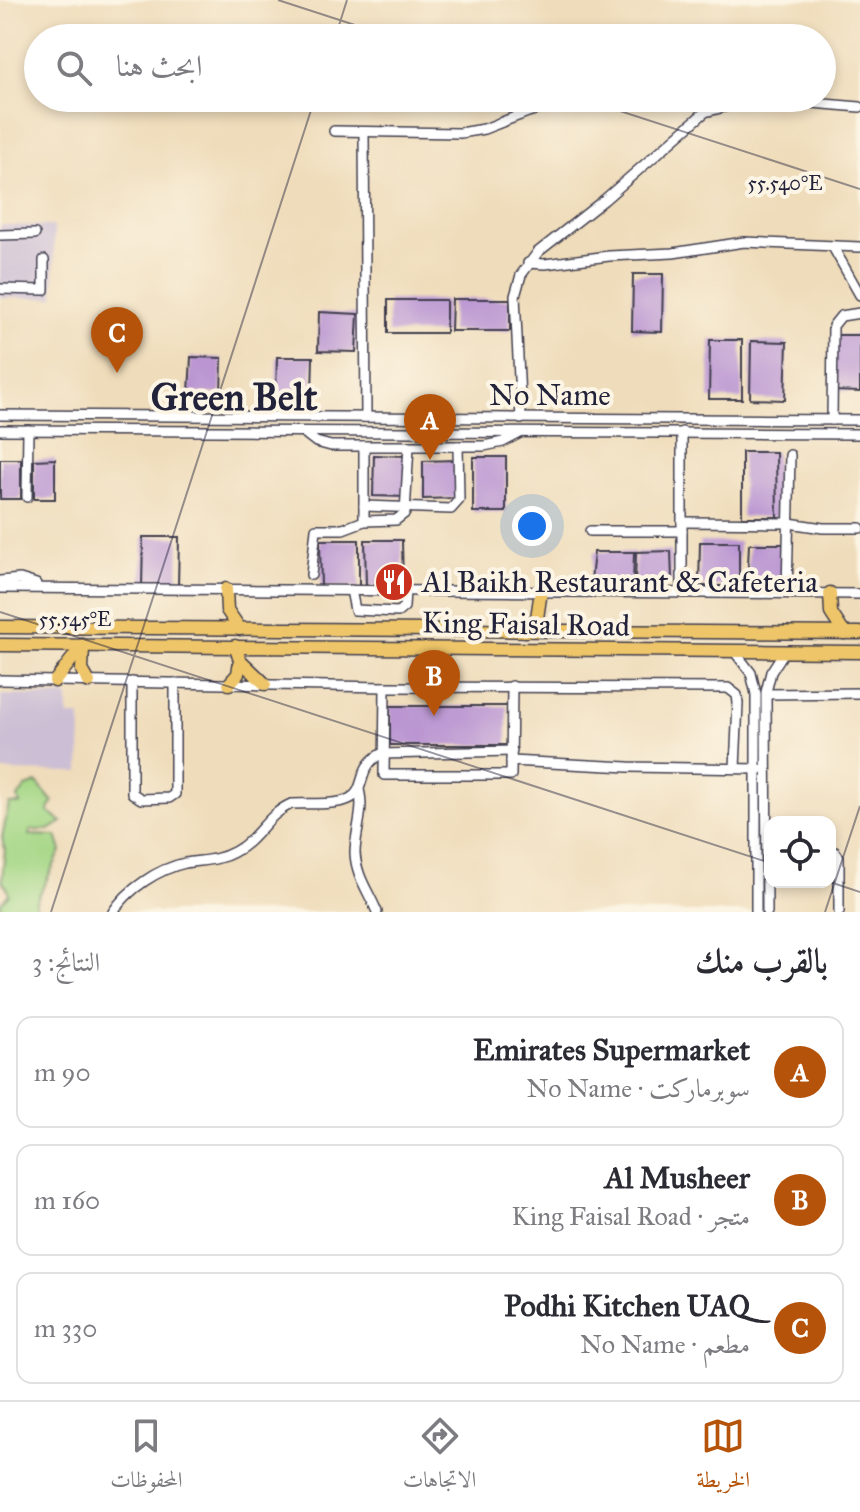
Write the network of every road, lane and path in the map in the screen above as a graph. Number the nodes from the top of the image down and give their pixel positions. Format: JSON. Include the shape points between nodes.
{"nodes":[{"id":1,"x":836,"y":105,"type":"edge"},
{"id":2,"x":860,"y":107,"type":"edge"},
{"id":3,"x":528,"y":112,"type":"edge"},
{"id":4,"x":707,"y":112,"type":"edge"},
{"id":5,"x":334,"y":131,"type":"dead end"},
{"id":6,"x":364,"y":132,"type":"junction"},
{"id":7,"x":35,"y":234,"type":"dead end"},
{"id":8,"x":0,"y":235,"type":"edge"},
{"id":9,"x":833,"y":247,"type":"junction"},
{"id":10,"x":860,"y":247,"type":"edge"},
{"id":11,"x":44,"y":260,"type":"dead end"},
{"id":12,"x":528,"y":263,"type":"junction"},
{"id":13,"x":0,"y":289,"type":"edge"},
{"id":14,"x":860,"y":295,"type":"edge"},
{"id":15,"x":860,"y":313,"type":"edge"},
{"id":16,"x":0,"y":415,"type":"edge"},
{"id":17,"x":366,"y":417,"type":"junction"},
{"id":18,"x":521,"y":419,"type":"junction"},
{"id":19,"x":832,"y":420,"type":"junction"},
{"id":20,"x":860,"y":420,"type":"edge"},
{"id":21,"x":0,"y":430,"type":"edge"},
{"id":22,"x":28,"y":430,"type":"junction"},
{"id":23,"x":303,"y":432,"type":"junction"},
{"id":24,"x":682,"y":432,"type":"junction"},
{"id":25,"x":520,"y":433,"type":"junction"},
{"id":26,"x":860,"y":434,"type":"edge"},
{"id":27,"x":364,"y":446,"type":"junction"},
{"id":28,"x":409,"y":446,"type":"junction"},
{"id":29,"x":458,"y":446,"type":"junction"},
{"id":30,"x":790,"y":455,"type":"dead end"},
{"id":31,"x":27,"y":497,"type":"dead end"},
{"id":32,"x":364,"y":506,"type":"junction"},
{"id":33,"x":406,"y":507,"type":"junction"},
{"id":34,"x":364,"y":521,"type":"junction"},
{"id":35,"x":789,"y":523,"type":"junction"},
{"id":36,"x":682,"y":526,"type":"junction"},
{"id":37,"x":860,"y":528,"type":"edge"},
{"id":38,"x":590,"y":531,"type":"dead end"},
{"id":39,"x":311,"y":575,"type":"dead end"},
{"id":40,"x":0,"y":581,"type":"edge"},
{"id":41,"x":43,"y":587,"type":"junction"},
{"id":42,"x":0,"y":588,"type":"edge"},
{"id":43,"x":226,"y":589,"type":"junction"},
{"id":44,"x":351,"y":590,"type":"junction"},
{"id":45,"x":405,"y":590,"type":"junction"},
{"id":46,"x":541,"y":591,"type":"junction"},
{"id":47,"x":682,"y":592,"type":"junction"},
{"id":48,"x":787,"y":593,"type":"junction"},
{"id":49,"x":830,"y":593,"type":"junction"},
{"id":50,"x":860,"y":594,"type":"edge"},
{"id":51,"x":0,"y":627,"type":"edge"},
{"id":52,"x":240,"y":629,"type":"junction"},
{"id":53,"x":525,"y":631,"type":"junction"},
{"id":54,"x":844,"y":633,"type":"junction"},
{"id":55,"x":860,"y":633,"type":"edge"},
{"id":56,"x":0,"y":645,"type":"edge"},
{"id":57,"x":83,"y":645,"type":"junction"},
{"id":58,"x":235,"y":646,"type":"junction"},
{"id":59,"x":735,"y":652,"type":"junction"},
{"id":60,"x":784,"y":652,"type":"junction"},
{"id":61,"x":860,"y":652,"type":"edge"},
{"id":62,"x":240,"y":660,"type":"junction"},
{"id":63,"x":0,"y":680,"type":"edge"},
{"id":64,"x":55,"y":681,"type":"junction"},
{"id":65,"x":89,"y":682,"type":"junction"},
{"id":66,"x":132,"y":682,"type":"junction"},
{"id":67,"x":175,"y":683,"type":"junction"},
{"id":68,"x":229,"y":684,"type":"junction"},
{"id":69,"x":265,"y":684,"type":"junction"},
{"id":70,"x":512,"y":686,"type":"junction"},
{"id":71,"x":385,"y":687,"type":"junction"},
{"id":72,"x":860,"y":693,"type":"edge"},
{"id":73,"x":767,"y":694,"type":"junction"},
{"id":74,"x":385,"y":753,"type":"junction"},
{"id":75,"x":512,"y":756,"type":"junction"},
{"id":76,"x":735,"y":768,"type":"junction"},
{"id":77,"x":761,"y":769,"type":"junction"},
{"id":78,"x":359,"y":790,"type":"junction"},
{"id":79,"x":767,"y":816,"type":"edge"},
{"id":80,"x":764,"y":838,"type":"edge"},
{"id":81,"x":761,"y":845,"type":"junction"},
{"id":82,"x":836,"y":855,"type":"edge"},
{"id":83,"x":113,"y":912,"type":"edge"},
{"id":84,"x":377,"y":912,"type":"edge"},
{"id":85,"x":756,"y":912,"type":"edge"},
{"id":86,"x":767,"y":912,"type":"edge"},
{"id":87,"x":839,"y":912,"type":"edge"}],
"edges":[{"from":1,"to":2,"type":"street"},
{"from":3,"to":6,"type":"street","via":[[472,132]]},
{"from":4,"to":12,"type":"street"},
{"from":5,"to":6,"type":"street"},
{"from":6,"to":17,"type":"street"},
{"from":7,"to":8,"type":"street"},
{"from":9,"to":10,"type":"street"},
{"from":9,"to":12,"type":"street","via":[[744,242]]},
{"from":9,"to":14,"type":"street"},
{"from":11,"to":13,"type":"street","via":[[44,290]]},
{"from":12,"to":18,"type":"street","via":[[515,296]]},
{"from":15,"to":19,"type":"street","via":[[841,316],[833,326]]},
{"from":16,"to":17,"type":"street","name":"No Name"},
{"from":17,"to":18,"type":"street","name":"No Name"},
{"from":18,"to":19,"type":"street","name":"No Name"},
{"from":19,"to":20,"type":"street","name":"No Name"},
{"from":21,"to":22,"type":"street","name":"No Name"},
{"from":22,"to":23,"type":"street","name":"No Name"},
{"from":22,"to":31,"type":"street"},
{"from":23,"to":25,"type":"street","name":"No Name"},
{"from":23,"to":27,"type":"street","via":[[321,445]]},
{"from":24,"to":25,"type":"street","name":"No Name"},
{"from":24,"to":26,"type":"street","name":"No Name"},
{"from":24,"to":36,"type":"street"},
{"from":25,"to":29,"type":"street","via":[[494,445]]},
{"from":27,"to":28,"type":"street"},
{"from":27,"to":32,"type":"street"},
{"from":28,"to":29,"type":"street"},
{"from":28,"to":33,"type":"street"},
{"from":29,"to":33,"type":"street","via":[[456,507]]},
{"from":30,"to":35,"type":"street"},
{"from":32,"to":33,"type":"street"},
{"from":32,"to":34,"type":"street"},
{"from":33,"to":34,"type":"street","via":[[396,520]]},
{"from":34,"to":39,"type":"street","via":[[343,529],[315,530]]},
{"from":35,"to":36,"type":"street"},
{"from":35,"to":37,"type":"street"},
{"from":35,"to":48,"type":"street"},
{"from":36,"to":38,"type":"street"},
{"from":36,"to":47,"type":"street"},
{"from":40,"to":41,"type":"street","via":[[20,579]]},
{"from":41,"to":42,"type":"street"},
{"from":41,"to":43,"type":"street"},
{"from":43,"to":44,"type":"street"},
{"from":43,"to":52,"type":"main road","via":[[227,610]]},
{"from":44,"to":45,"type":"street"},
{"from":44,"to":45,"type":"street","via":[[355,610],[398,612],[404,607]]},
{"from":45,"to":46,"type":"street"},
{"from":46,"to":47,"type":"street"},
{"from":46,"to":53,"type":"main road","via":[[537,618]]},
{"from":47,"to":48,"type":"street"},
{"from":48,"to":49,"type":"street"},
{"from":49,"to":50,"type":"street"},
{"from":49,"to":54,"type":"main road","via":[[831,613]]},
{"from":51,"to":52,"type":"main road","name":"King Faisal Road"},
{"from":52,"to":53,"type":"main road","name":"King Faisal Road"},
{"from":53,"to":54,"type":"main road","name":"King Faisal Road"},
{"from":54,"to":55,"type":"main road","name":"King Faisal Road"},
{"from":56,"to":57,"type":"main road","name":"King Faisal Road"},
{"from":57,"to":58,"type":"main road","name":"King Faisal Road"},
{"from":57,"to":64,"type":"main road"},
{"from":57,"to":65,"type":"main road","via":[[82,670]]},
{"from":58,"to":59,"type":"main road","name":"King Faisal Road"},
{"from":58,"to":62,"type":"main road"},
{"from":59,"to":60,"type":"main road","name":"King Faisal Road"},
{"from":59,"to":77,"type":"street","via":[[754,680]]},
{"from":60,"to":61,"type":"main road","name":"King Faisal Road"},
{"from":60,"to":73,"type":"street","via":[[771,672]]},
{"from":62,"to":68,"type":"main road","via":[[238,674]]},
{"from":62,"to":69,"type":"main road"},
{"from":63,"to":64,"type":"street"},
{"from":64,"to":65,"type":"street"},
{"from":65,"to":66,"type":"street"},
{"from":66,"to":67,"type":"street"},
{"from":66,"to":67,"type":"street","via":[[132,793],[141,799],[175,794]]},
{"from":67,"to":68,"type":"street"},
{"from":68,"to":69,"type":"street"},
{"from":69,"to":71,"type":"street"},
{"from":70,"to":71,"type":"street"},
{"from":70,"to":75,"type":"street"},
{"from":70,"to":76,"type":"street","via":[[728,688],[738,703]]},
{"from":71,"to":74,"type":"street"},
{"from":72,"to":73,"type":"street"},
{"from":73,"to":77,"type":"street"},
{"from":74,"to":75,"type":"street"},
{"from":74,"to":75,"type":"street","via":[[384,775],[511,775]]},
{"from":74,"to":78,"type":"street","via":[[365,768]]},
{"from":75,"to":76,"type":"street"},
{"from":76,"to":77,"type":"street"},
{"from":77,"to":79,"type":"street"},
{"from":77,"to":81,"type":"street"},
{"from":78,"to":83,"type":"street","via":[[343,801],[283,807],[239,849],[163,871],[128,894]]},
{"from":78,"to":84,"type":"street","via":[[356,861]]},
{"from":80,"to":81,"type":"street"},
{"from":81,"to":85,"type":"street"},
{"from":81,"to":86,"type":"street"},
{"from":82,"to":87,"type":"street"}]}
